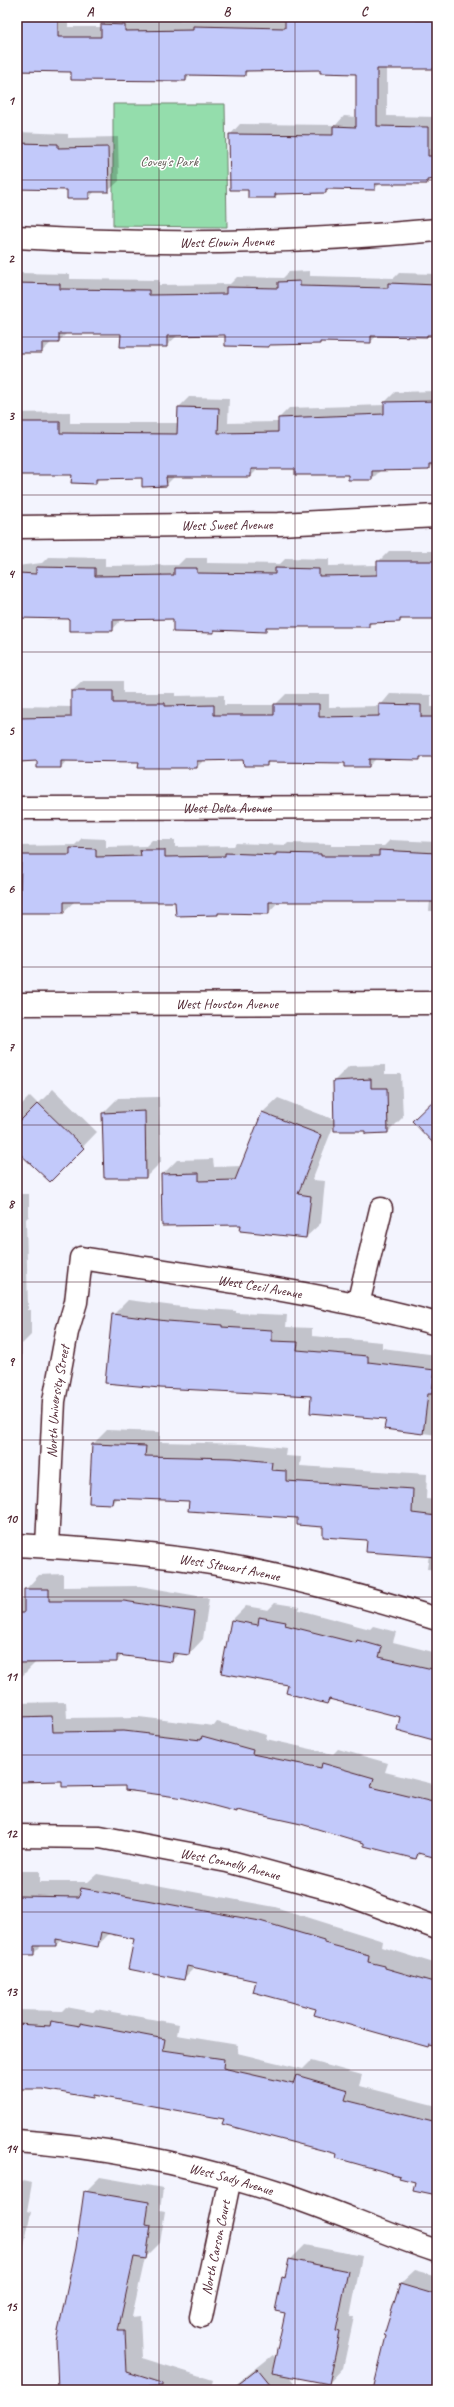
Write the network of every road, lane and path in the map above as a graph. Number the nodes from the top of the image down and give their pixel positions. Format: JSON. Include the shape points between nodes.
{"nodes":[{"id":1,"x":437,"y":230,"type":"edge"},
{"id":2,"x":17,"y":238,"type":"edge"},
{"id":3,"x":437,"y":516,"type":"edge"},
{"id":4,"x":17,"y":526,"type":"edge"},
{"id":5,"x":437,"y":807,"type":"edge"},
{"id":6,"x":17,"y":808,"type":"edge"},
{"id":7,"x":437,"y":1003,"type":"edge"},
{"id":8,"x":17,"y":1004,"type":"edge"},
{"id":9,"x":381,"y":1209,"type":"dead end"},
{"id":10,"x":81,"y":1258,"type":"joint"},
{"id":11,"x":358,"y":1304,"type":"junction"},
{"id":12,"x":437,"y":1324,"type":"edge"},
{"id":13,"x":17,"y":1545,"type":"edge"},
{"id":14,"x":47,"y":1546,"type":"junction"},
{"id":15,"x":437,"y":1619,"type":"edge"},
{"id":16,"x":17,"y":1836,"type":"edge"},
{"id":17,"x":437,"y":1928,"type":"edge"},
{"id":18,"x":17,"y":2141,"type":"edge"},
{"id":19,"x":230,"y":2178,"type":"junction"},
{"id":20,"x":437,"y":2250,"type":"edge"},
{"id":21,"x":201,"y":2317,"type":"dead end"}],
"edges":[{"from":1,"to":2,"type":"street","name":"West Elowin Avenue","via":[[236,243],[146,243]]},
{"from":3,"to":4,"type":"street","name":"West Sweet Avenue","via":[[248,525]]},
{"from":5,"to":6,"type":"street","name":"West Delta Avenue"},
{"from":7,"to":8,"type":"street","name":"West Houston Avenue"},
{"from":9,"to":11,"type":"street"},
{"from":10,"to":11,"type":"street","name":"West Cecil Avenue","via":[[259,1285]]},
{"from":10,"to":14,"type":"street","name":"North University Street","via":[[76,1302],[67,1332],[54,1401]]},
{"from":11,"to":12,"type":"street","name":"West Cecil Avenue"},
{"from":13,"to":14,"type":"street","name":"West Stewart Avenue"},
{"from":14,"to":15,"type":"street","name":"West Stewart Avenue","via":[[193,1560],[282,1577],[369,1598]]},
{"from":16,"to":17,"type":"street","name":"West Connelly Avenue","via":[[100,1838],[227,1861],[341,1892]]},
{"from":18,"to":19,"type":"street","name":"West Sady Avenue","via":[[65,2144],[129,2154]]},
{"from":19,"to":20,"type":"street","name":"West Sady Avenue","via":[[281,2193]]},
{"from":19,"to":21,"type":"street","name":"North Carson Court"}]}
